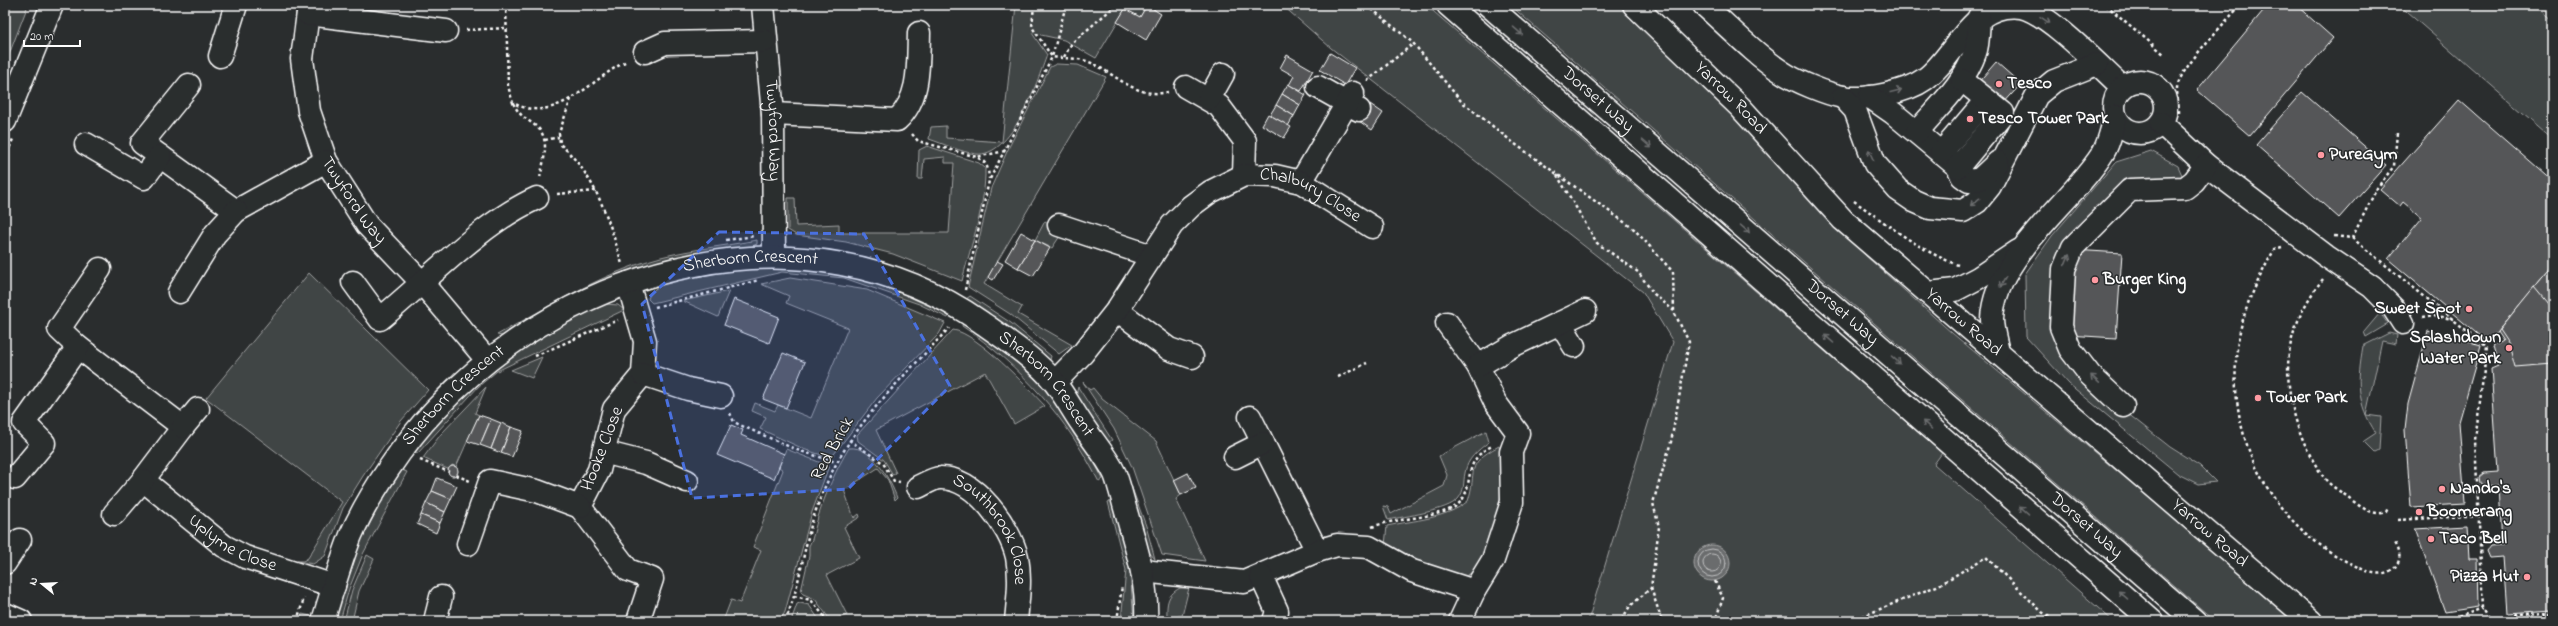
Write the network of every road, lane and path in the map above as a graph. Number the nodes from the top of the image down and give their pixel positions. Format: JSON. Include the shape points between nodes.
{"nodes":[{"id":1,"x":52,"y":5,"type":"edge"},
{"id":2,"x":236,"y":5,"type":"edge"},
{"id":3,"x":506,"y":5,"type":"edge"},
{"id":4,"x":763,"y":5,"type":"edge"},
{"id":5,"x":1034,"y":5,"type":"edge"},
{"id":6,"x":1066,"y":5,"type":"edge"},
{"id":7,"x":1116,"y":5,"type":"edge"},
{"id":8,"x":1367,"y":5,"type":"edge"},
{"id":9,"x":1448,"y":5,"type":"edge"},
{"id":10,"x":1488,"y":5,"type":"edge"},
{"id":11,"x":1634,"y":5,"type":"edge"},
{"id":12,"x":1704,"y":5,"type":"edge"},
{"id":13,"x":2106,"y":5,"type":"edge"},
{"id":14,"x":2241,"y":5,"type":"edge"},
{"id":15,"x":308,"y":10,"type":"edge"},
{"id":16,"x":1979,"y":16,"type":"junction"},
{"id":17,"x":507,"y":28,"type":"junction"},
{"id":18,"x":446,"y":31,"type":"joint"},
{"id":19,"x":919,"y":33,"type":"dead end"},
{"id":20,"x":765,"y":41,"type":"junction"},
{"id":21,"x":1413,"y":43,"type":"junction"},
{"id":22,"x":1976,"y":46,"type":"junction"},
{"id":23,"x":645,"y":52,"type":"joint"},
{"id":24,"x":2165,"y":55,"type":"dead end"},
{"id":25,"x":220,"y":56,"type":"dead end"},
{"id":26,"x":1052,"y":57,"type":"junction"},
{"id":27,"x":1064,"y":57,"type":"junction"},
{"id":28,"x":2097,"y":64,"type":"junction"},
{"id":29,"x":2186,"y":71,"type":"dead end"},
{"id":30,"x":1223,"y":74,"type":"dead end"},
{"id":31,"x":189,"y":86,"type":"dead end"},
{"id":32,"x":1186,"y":87,"type":"joint"},
{"id":33,"x":1318,"y":87,"type":"dead end"},
{"id":34,"x":2122,"y":87,"type":"junction"},
{"id":35,"x":1978,"y":93,"type":"junction"},
{"id":36,"x":1843,"y":97,"type":"junction"},
{"id":37,"x":1870,"y":97,"type":"junction"},
{"id":38,"x":571,"y":99,"type":"junction"},
{"id":39,"x":1209,"y":99,"type":"junction"},
{"id":40,"x":1353,"y":102,"type":"junction"},
{"id":41,"x":513,"y":103,"type":"junction"},
{"id":42,"x":773,"y":114,"type":"junction"},
{"id":43,"x":2115,"y":116,"type":"junction"},
{"id":44,"x":5,"y":120,"type":"edge"},
{"id":45,"x":897,"y":120,"type":"junction"},
{"id":46,"x":2161,"y":123,"type":"junction"},
{"id":47,"x":2397,"y":133,"type":"dead end"},
{"id":48,"x":2136,"y":134,"type":"junction"},
{"id":49,"x":560,"y":137,"type":"junction"},
{"id":50,"x":545,"y":140,"type":"junction"},
{"id":51,"x":86,"y":144,"type":"dead end"},
{"id":52,"x":1933,"y":146,"type":"junction"},
{"id":53,"x":1005,"y":151,"type":"junction"},
{"id":54,"x":2007,"y":155,"type":"junction"},
{"id":55,"x":160,"y":156,"type":"junction"},
{"id":56,"x":2101,"y":156,"type":"junction"},
{"id":57,"x":977,"y":157,"type":"junction"},
{"id":58,"x":326,"y":161,"type":"junction"},
{"id":59,"x":2206,"y":165,"type":"junction"},
{"id":60,"x":1556,"y":174,"type":"junction"},
{"id":61,"x":1244,"y":175,"type":"junction"},
{"id":62,"x":989,"y":181,"type":"junction"},
{"id":63,"x":1301,"y":182,"type":"junction"},
{"id":64,"x":596,"y":191,"type":"junction"},
{"id":65,"x":1849,"y":197,"type":"dead end"},
{"id":66,"x":537,"y":198,"type":"junction"},
{"id":67,"x":236,"y":211,"type":"junction"},
{"id":68,"x":1059,"y":225,"type":"dead end"},
{"id":69,"x":1372,"y":227,"type":"dead end"},
{"id":70,"x":2330,"y":236,"type":"dead end"},
{"id":71,"x":2352,"y":238,"type":"junction"},
{"id":72,"x":718,"y":242,"type":"dead end"},
{"id":73,"x":773,"y":246,"type":"junction"},
{"id":74,"x":2288,"y":246,"type":"dead end"},
{"id":75,"x":2022,"y":248,"type":"junction"},
{"id":76,"x":1152,"y":256,"type":"junction"},
{"id":77,"x":1959,"y":266,"type":"dead end"},
{"id":78,"x":100,"y":269,"type":"dead end"},
{"id":79,"x":624,"y":270,"type":"junction"},
{"id":80,"x":2325,"y":276,"type":"dead end"},
{"id":81,"x":764,"y":279,"type":"dead end"},
{"id":82,"x":353,"y":282,"type":"dead end"},
{"id":83,"x":423,"y":284,"type":"junction"},
{"id":84,"x":957,"y":287,"type":"dead end"},
{"id":85,"x":965,"y":290,"type":"junction"},
{"id":86,"x":179,"y":292,"type":"dead end"},
{"id":87,"x":970,"y":293,"type":"dead end"},
{"id":88,"x":1928,"y":293,"type":"junction"},
{"id":89,"x":1118,"y":310,"type":"junction"},
{"id":90,"x":1585,"y":311,"type":"dead end"},
{"id":91,"x":638,"y":312,"type":"junction"},
{"id":92,"x":1674,"y":312,"type":"junction"},
{"id":93,"x":2453,"y":320,"type":"junction"},
{"id":94,"x":2411,"y":321,"type":"joint"},
{"id":95,"x":1447,"y":323,"type":"dead end"},
{"id":96,"x":1560,"y":323,"type":"junction"},
{"id":97,"x":953,"y":324,"type":"dead end"},
{"id":98,"x":1574,"y":346,"type":"dead end"},
{"id":99,"x":78,"y":347,"type":"junction"},
{"id":100,"x":1998,"y":352,"type":"junction"},
{"id":101,"x":1192,"y":358,"type":"dead end"},
{"id":102,"x":529,"y":359,"type":"dead end"},
{"id":103,"x":487,"y":360,"type":"junction"},
{"id":104,"x":1367,"y":363,"type":"dead end"},
{"id":105,"x":1478,"y":366,"type":"junction"},
{"id":106,"x":643,"y":374,"type":"junction"},
{"id":107,"x":1338,"y":377,"type":"dead end"},
{"id":108,"x":1055,"y":382,"type":"junction"},
{"id":109,"x":721,"y":396,"type":"joint"},
{"id":110,"x":2123,"y":406,"type":"dead end"},
{"id":111,"x":198,"y":409,"type":"dead end"},
{"id":112,"x":1250,"y":417,"type":"dead end"},
{"id":113,"x":182,"y":427,"type":"junction"},
{"id":114,"x":1518,"y":433,"type":"junction"},
{"id":115,"x":849,"y":440,"type":"junction"},
{"id":116,"x":1263,"y":443,"type":"junction"},
{"id":117,"x":603,"y":452,"type":"junction"},
{"id":118,"x":420,"y":455,"type":"dead end"},
{"id":119,"x":1235,"y":457,"type":"dead end"},
{"id":120,"x":418,"y":459,"type":"junction"},
{"id":121,"x":836,"y":462,"type":"junction"},
{"id":122,"x":414,"y":465,"type":"dead end"},
{"id":123,"x":449,"y":472,"type":"dead end"},
{"id":124,"x":15,"y":478,"type":"dead end"},
{"id":125,"x":143,"y":480,"type":"junction"},
{"id":126,"x":687,"y":481,"type":"dead end"},
{"id":127,"x":918,"y":487,"type":"joint"},
{"id":128,"x":580,"y":507,"type":"junction"},
{"id":129,"x":2388,"y":508,"type":"dead end"},
{"id":130,"x":114,"y":514,"type":"dead end"},
{"id":131,"x":2500,"y":514,"type":"dead end"},
{"id":132,"x":2478,"y":515,"type":"junction"},
{"id":133,"x":2398,"y":520,"type":"dead end"},
{"id":134,"x":1370,"y":528,"type":"dead end"},
{"id":135,"x":20,"y":540,"type":"dead end"},
{"id":136,"x":2395,"y":543,"type":"dead end"},
{"id":137,"x":468,"y":544,"type":"dead end"},
{"id":138,"x":1317,"y":551,"type":"junction"},
{"id":139,"x":5,"y":562,"type":"edge"},
{"id":140,"x":1143,"y":571,"type":"junction"},
{"id":141,"x":1261,"y":576,"type":"junction"},
{"id":142,"x":1122,"y":578,"type":"dead end"},
{"id":143,"x":1715,"y":581,"type":"dead end"},
{"id":144,"x":334,"y":586,"type":"junction"},
{"id":145,"x":1651,"y":588,"type":"junction"},
{"id":146,"x":1474,"y":591,"type":"junction"},
{"id":147,"x":794,"y":596,"type":"junction"},
{"id":148,"x":441,"y":597,"type":"dead end"},
{"id":149,"x":2483,"y":608,"type":"junction"},
{"id":150,"x":2553,"y":613,"type":"edge"},
{"id":151,"x":5,"y":614,"type":"edge"},
{"id":152,"x":2516,"y":614,"type":"junction"},
{"id":153,"x":21,"y":621,"type":"edge"},
{"id":154,"x":323,"y":621,"type":"edge"},
{"id":155,"x":435,"y":621,"type":"edge"},
{"id":156,"x":638,"y":621,"type":"edge"},
{"id":157,"x":785,"y":621,"type":"edge"},
{"id":158,"x":828,"y":621,"type":"edge"},
{"id":159,"x":1016,"y":621,"type":"edge"},
{"id":160,"x":1118,"y":621,"type":"edge"},
{"id":161,"x":1146,"y":621,"type":"edge"},
{"id":162,"x":1274,"y":621,"type":"edge"},
{"id":163,"x":1460,"y":621,"type":"edge"},
{"id":164,"x":1620,"y":621,"type":"edge"},
{"id":165,"x":1662,"y":621,"type":"edge"},
{"id":166,"x":1715,"y":621,"type":"edge"},
{"id":167,"x":1851,"y":621,"type":"edge"},
{"id":168,"x":2055,"y":621,"type":"edge"},
{"id":169,"x":2152,"y":621,"type":"edge"},
{"id":170,"x":2195,"y":621,"type":"edge"},
{"id":171,"x":2311,"y":621,"type":"edge"},
{"id":172,"x":2447,"y":621,"type":"edge"},
{"id":173,"x":2516,"y":621,"type":"edge"}],
"edges":[{"from":1,"to":44,"type":"main road"},
{"from":2,"to":25,"type":"main road"},
{"from":3,"to":17,"type":"path"},
{"from":4,"to":20,"type":"main road","name":"Twyford Way"},
{"from":5,"to":26,"type":"path","via":[[1032,27]]},
{"from":6,"to":26,"type":"path"},
{"from":7,"to":27,"type":"path","via":[[1072,43]]},
{"from":8,"to":21,"type":"path"},
{"from":169,"to":9,"type":"main road","name":"Dorset Way","one_way":true},
{"from":10,"to":170,"type":"main road","name":"Dorset Way","one_way":true},
{"from":11,"to":88,"type":"main road","name":"Yarrow Road","via":[[1740,107],[1843,220]]},
{"from":12,"to":36,"type":"main road","via":[[1782,72]]},
{"from":13,"to":24,"type":"path"},
{"from":14,"to":29,"type":"path"},
{"from":15,"to":18,"type":"main road"},
{"from":15,"to":58,"type":"main road","name":"Twyford Way","via":[[302,59],[309,111]]},
{"from":16,"to":22,"type":"main road"},
{"from":16,"to":28,"type":"main road","one_way":true,"via":[[1995,9],[2021,7],[2057,29]]},
{"from":37,"to":16,"type":"main road","one_way":true,"via":[[1909,87],[1925,79]]},
{"from":17,"to":18,"type":"path"},
{"from":17,"to":41,"type":"path","via":[[508,86]]},
{"from":19,"to":45,"type":"main road","via":[[917,79],[913,95],[908,110]]},
{"from":20,"to":23,"type":"main road","via":[[664,44]]},
{"from":20,"to":42,"type":"main road","name":"Twyford Way"},
{"from":21,"to":40,"type":"path"},
{"from":21,"to":60,"type":"path","via":[[1461,101]]},
{"from":22,"to":35,"type":"main road"},
{"from":22,"to":52,"type":"main road"},
{"from":23,"to":38,"type":"path","via":[[616,66]]},
{"from":26,"to":27,"type":"path"},
{"from":26,"to":53,"type":"path"},
{"from":27,"to":32,"type":"path","via":[[1088,62],[1134,90],[1157,95]]},
{"from":28,"to":34,"type":"main road"},
{"from":28,"to":54,"type":"main road","via":[[2054,80],[2037,95]]},
{"from":30,"to":39,"type":"main road"},
{"from":31,"to":55,"type":"main road","via":[[142,142]]},
{"from":32,"to":39,"type":"main road","name":"Chalbury Close"},
{"from":33,"to":40,"type":"main road"},
{"from":34,"to":43,"type":"main road","via":[[2114,100]]},
{"from":34,"to":46,"type":"main road","via":[[2140,80],[2158,87],[2164,95],[2166,104]]},
{"from":35,"to":52,"type":"main road"},
{"from":35,"to":52,"type":"main road","via":[[2003,113]]},
{"from":36,"to":37,"type":"main road"},
{"from":54,"to":36,"type":"main road","one_way":true,"via":[[1990,186],[1977,202],[1963,211],[1930,208],[1914,201],[1884,176],[1868,149],[1855,110]]},
{"from":37,"to":52,"type":"main road"},
{"from":38,"to":41,"type":"path","via":[[551,109],[534,110]]},
{"from":38,"to":49,"type":"path"},
{"from":39,"to":61,"type":"main road","name":"Chalbury Close","via":[[1219,106],[1245,141]]},
{"from":40,"to":63,"type":"main road"},
{"from":41,"to":50,"type":"path","via":[[520,116],[538,128]]},
{"from":42,"to":45,"type":"main road"},
{"from":42,"to":73,"type":"main road","name":"Twyford Way"},
{"from":43,"to":48,"type":"main road","via":[[2127,130]]},
{"from":43,"to":56,"type":"main road","via":[[2111,135]]},
{"from":45,"to":57,"type":"path","via":[[918,140]]},
{"from":46,"to":48,"type":"main road","via":[[2145,133]]},
{"from":46,"to":59,"type":"main road"},
{"from":47,"to":71,"type":"path","via":[[2394,166],[2377,188]]},
{"from":48,"to":56,"type":"main road"},
{"from":49,"to":50,"type":"path"},
{"from":49,"to":64,"type":"path","via":[[560,144],[571,154]]},
{"from":50,"to":66,"type":"path"},
{"from":51,"to":55,"type":"main road","via":[[144,178]]},
{"from":52,"to":54,"type":"main road","via":[[1969,181],[1980,179]]},
{"from":53,"to":57,"type":"path"},
{"from":53,"to":62,"type":"path"},
{"from":55,"to":67,"type":"main road"},
{"from":56,"to":75,"type":"main road"},
{"from":57,"to":62,"type":"path","via":[[985,161]]},
{"from":58,"to":67,"type":"main road"},
{"from":58,"to":83,"type":"main road","name":"Twyford Way","via":[[367,225]]},
{"from":59,"to":94,"type":"main road","via":[[2241,189],[2326,256],[2372,287],[2394,309]]},
{"from":110,"to":59,"type":"main road","one_way":true,"via":[[2090,375],[2070,349],[2061,327],[2064,269],[2073,247],[2130,190],[2185,188]]},
{"from":60,"to":92,"type":"path","via":[[1597,243],[1638,272],[1654,294]]},
{"from":60,"to":92,"type":"path","via":[[1634,229],[1673,272]]},
{"from":61,"to":63,"type":"main road","name":"Chalbury Close","via":[[1275,176]]},
{"from":61,"to":76,"type":"main road","name":"Chalbury Close","via":[[1210,192],[1191,206],[1172,225]]},
{"from":62,"to":85,"type":"path"},
{"from":63,"to":69,"type":"main road","name":"Chalbury Close"},
{"from":64,"to":66,"type":"path","via":[[567,192]]},
{"from":64,"to":79,"type":"path","via":[[606,212]]},
{"from":65,"to":77,"type":"path","via":[[1903,236],[1940,259]]},
{"from":66,"to":83,"type":"main road","via":[[512,209]]},
{"from":67,"to":86,"type":"main road","via":[[216,234]]},
{"from":68,"to":76,"type":"main road"},
{"from":70,"to":71,"type":"path"},
{"from":71,"to":93,"type":"path"},
{"from":72,"to":73,"type":"path","via":[[746,236]]},
{"from":73,"to":79,"type":"main road","name":"Sherborn Crescent","via":[[678,269]]},
{"from":73,"to":108,"type":"main road","name":"Sherborn Crescent","via":[[805,257],[847,263],[916,285],[967,312],[1010,342]]},
{"from":74,"to":136,"type":"path","via":[[2274,250],[2253,289],[2237,348],[2236,386],[2242,424],[2252,458],[2262,481],[2285,512],[2298,527],[2329,551],[2357,567],[2382,575],[2392,571],[2399,558],[2399,549]]},
{"from":75,"to":88,"type":"main road","via":[[1956,290]]},
{"from":75,"to":100,"type":"main road","one_way":true,"via":[[1996,295],[1992,320]]},
{"from":76,"to":89,"type":"main road","name":"Chalbury Close"},
{"from":78,"to":99,"type":"main road","via":[[59,328]]},
{"from":79,"to":91,"type":"main road"},
{"from":79,"to":103,"type":"main road","name":"Sherborn Crescent","via":[[578,304],[527,331]]},
{"from":80,"to":129,"type":"path","via":[[2312,292],[2297,324],[2289,354],[2290,390],[2294,413],[2305,444],[2327,480],[2372,513],[2386,512]]},
{"from":81,"to":91,"type":"path"},
{"from":82,"to":83,"type":"main road","via":[[380,319]]},
{"from":83,"to":103,"type":"main road","name":"Twyford Way"},
{"from":84,"to":85,"type":"path"},
{"from":85,"to":87,"type":"path"},
{"from":88,"to":100,"type":"main road","name":"Yarrow Road"},
{"from":89,"to":101,"type":"main road","via":[[1169,349]]},
{"from":89,"to":108,"type":"main road","name":"Chalbury Close","via":[[1084,353]]},
{"from":90,"to":96,"type":"main road"},
{"from":91,"to":102,"type":"path","via":[[556,345]]},
{"from":91,"to":106,"type":"main road","via":[[645,341]]},
{"from":92,"to":145,"type":"path","via":[[1689,342],[1671,442],[1653,503],[1658,527]]},
{"from":93,"to":94,"type":"path","via":[[2435,316]]},
{"from":93,"to":132,"type":"path","via":[[2487,347],[2475,440]]},
{"from":95,"to":105,"type":"main road"},
{"from":96,"to":98,"type":"main road"},
{"from":96,"to":105,"type":"main road"},
{"from":97,"to":115,"type":"path","name":"Red Brick","via":[[889,390]]},
{"from":99,"to":113,"type":"main road"},
{"from":99,"to":124,"type":"main road","via":[[24,424],[44,443]]},
{"from":100,"to":171,"type":"main road","name":"Yarrow Road"},
{"from":103,"to":144,"type":"main road","name":"Sherborn Crescent","via":[[434,410],[393,462],[352,533]]},
{"from":104,"to":107,"type":"path"},
{"from":105,"to":114,"type":"main road","via":[[1495,402]]},
{"from":106,"to":109,"type":"main road","via":[[688,389]]},
{"from":106,"to":117,"type":"main road","name":"Hooke Close","via":[[614,409]]},
{"from":108,"to":140,"type":"main road","name":"Sherborn Crescent","via":[[1114,473]]},
{"from":109,"to":121,"type":"path","via":[[734,422],[797,450]]},
{"from":111,"to":113,"type":"main road"},
{"from":112,"to":116,"type":"main road"},
{"from":113,"to":125,"type":"main road"},
{"from":114,"to":134,"type":"path","via":[[1477,456],[1470,466],[1468,486],[1456,506],[1445,511]]},
{"from":114,"to":146,"type":"main road","via":[[1511,452],[1512,502],[1493,560]]},
{"from":115,"to":121,"type":"path","name":"Red Brick"},
{"from":115,"to":127,"type":"path","via":[[883,463],[894,481]]},
{"from":116,"to":119,"type":"main road"},
{"from":116,"to":138,"type":"main road"},
{"from":117,"to":126,"type":"main road","via":[[646,463]]},
{"from":117,"to":128,"type":"main road","name":"Hooke Close","via":[[599,470]]},
{"from":118,"to":120,"type":"path"},
{"from":120,"to":122,"type":"path"},
{"from":120,"to":123,"type":"path"},
{"from":121,"to":147,"type":"path","name":"Red Brick","via":[[816,511]]},
{"from":125,"to":130,"type":"main road"},
{"from":125,"to":144,"type":"main road","name":"Uplyme Close","via":[[224,546],[245,557]]},
{"from":127,"to":159,"type":"main road","name":"Southbrook Close","via":[[940,478],[963,484],[986,503],[1005,525],[1017,557],[1020,586]]},
{"from":128,"to":137,"type":"main road","name":"Hooke Close","via":[[537,490],[490,481]]},
{"from":128,"to":156,"type":"main road","name":"Hooke Close","via":[[628,570],[652,579]]},
{"from":131,"to":132,"type":"path"},
{"from":132,"to":133,"type":"path"},
{"from":132,"to":149,"type":"path"},
{"from":135,"to":139,"type":"main road"},
{"from":138,"to":141,"type":"main road"},
{"from":138,"to":146,"type":"main road","via":[[1337,546],[1369,547],[1412,571]]},
{"from":140,"to":141,"type":"main road","via":[[1244,582]]},
{"from":140,"to":161,"type":"main road","name":"Sherborn Crescent","via":[[1147,603]]},
{"from":141,"to":162,"type":"main road","via":[[1277,611]]},
{"from":142,"to":160,"type":"path"},
{"from":143,"to":166,"type":"path","via":[[1723,598]]},
{"from":144,"to":154,"type":"main road","name":"Sherborn Crescent"},
{"from":145,"to":164,"type":"path","via":[[1630,606]]},
{"from":145,"to":165,"type":"path"},
{"from":146,"to":163,"type":"main road"},
{"from":147,"to":157,"type":"path","name":"Red Brick"},
{"from":147,"to":158,"type":"path","via":[[811,600]]},
{"from":148,"to":155,"type":"main road"},
{"from":149,"to":152,"type":"path","via":[[2490,619],[2508,619]]},
{"from":149,"to":172,"type":"path"},
{"from":150,"to":152,"type":"path"},
{"from":151,"to":153,"type":"main road"},
{"from":152,"to":173,"type":"path"},
{"from":167,"to":168,"type":"path","via":[[1940,585],[1986,557],[2042,612]]}]}
